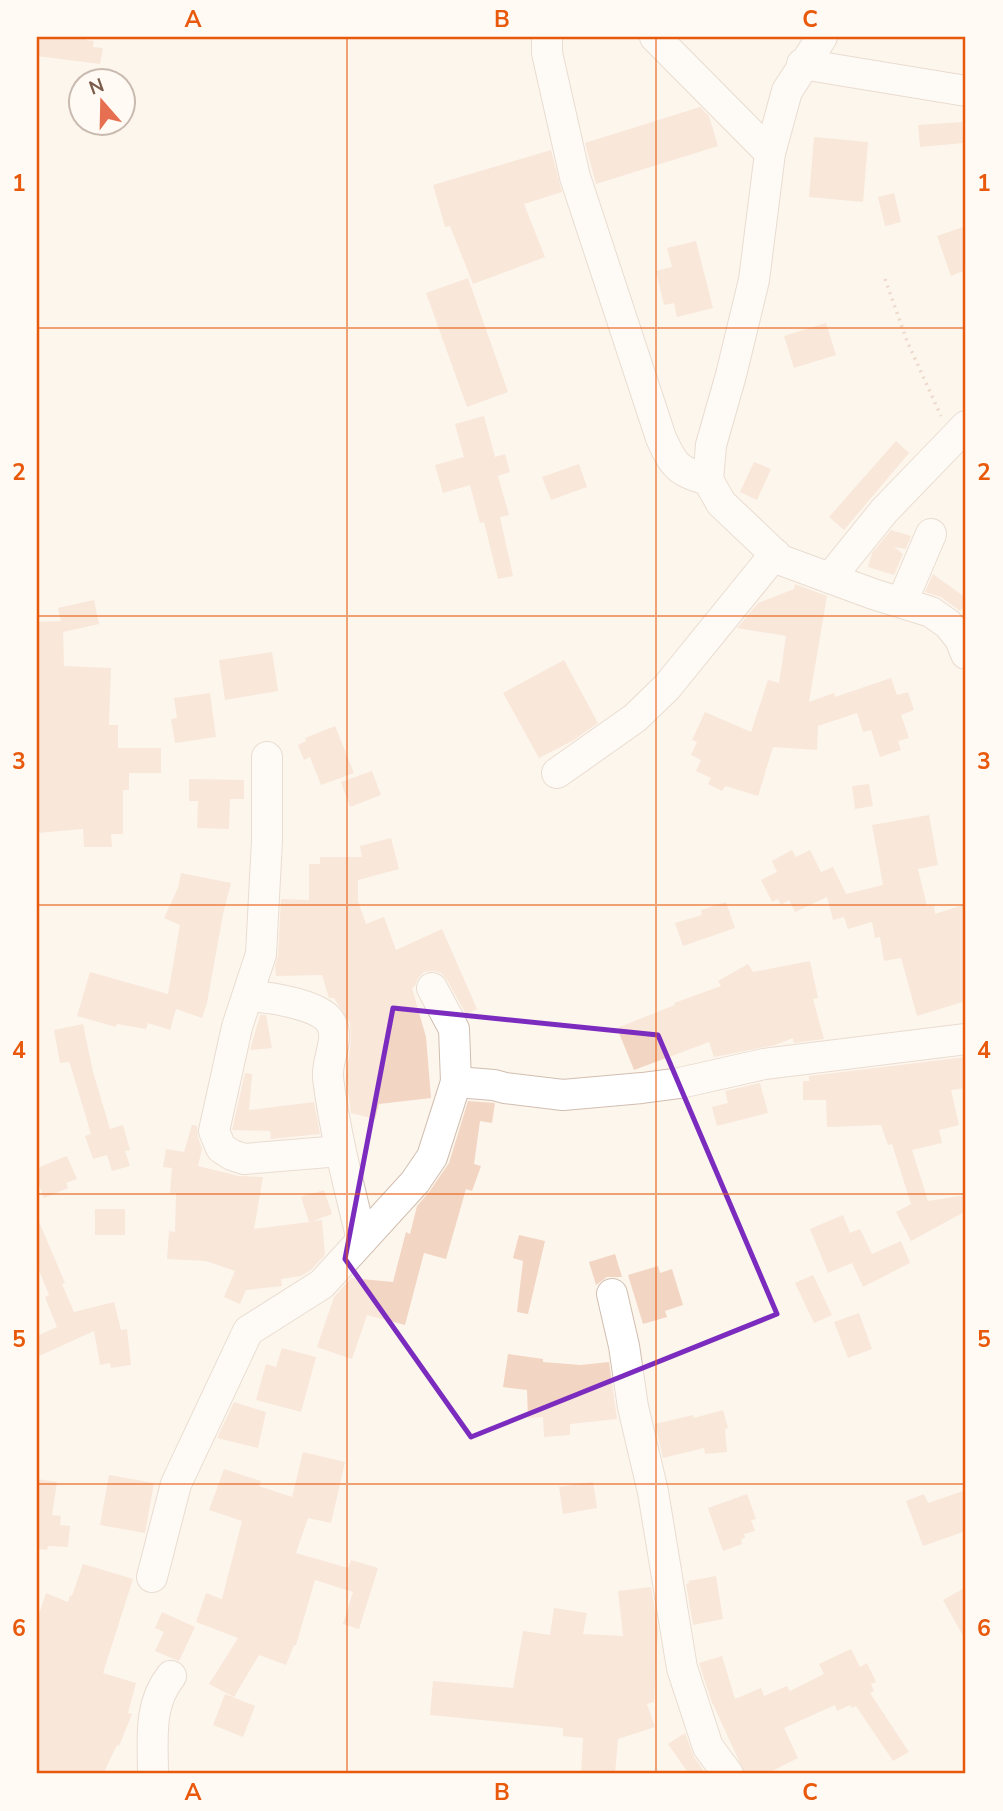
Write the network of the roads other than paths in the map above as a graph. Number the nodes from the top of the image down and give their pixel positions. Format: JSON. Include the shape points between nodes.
{"nodes":[{"id":1,"x":547,"y":37,"type":"edge"},
{"id":2,"x":655,"y":37,"type":"edge"},
{"id":3,"x":822,"y":37,"type":"edge"},
{"id":4,"x":802,"y":64,"type":"junction"},
{"id":5,"x":966,"y":91,"type":"edge"},
{"id":6,"x":770,"y":153,"type":"junction"},
{"id":7,"x":959,"y":433,"type":"edge"},
{"id":8,"x":708,"y":480,"type":"junction"},
{"id":9,"x":931,"y":534,"type":"dead end"},
{"id":10,"x":775,"y":554,"type":"junction"},
{"id":11,"x":830,"y":578,"type":"junction"},
{"id":12,"x":902,"y":602,"type":"junction"},
{"id":13,"x":966,"y":654,"type":"edge"},
{"id":14,"x":267,"y":757,"type":"dead end"},
{"id":15,"x":558,"y":773,"type":"dead end"},
{"id":16,"x":432,"y":988,"type":"dead end"},
{"id":17,"x":248,"y":996,"type":"junction"},
{"id":18,"x":966,"y":1039,"type":"edge"},
{"id":19,"x":456,"y":1082,"type":"junction"},
{"id":20,"x":340,"y":1151,"type":"junction"},
{"id":21,"x":362,"y":1240,"type":"junction"},
{"id":22,"x":612,"y":1294,"type":"dead end"},
{"id":23,"x":152,"y":1577,"type":"dead end"},
{"id":24,"x":171,"y":1676,"type":"dead end"},
{"id":25,"x":153,"y":1774,"type":"edge"},
{"id":26,"x":728,"y":1774,"type":"edge"}],
"edges":[{"from":1,"to":8,"type":"street","via":[[575,177],[661,438],[671,460],[685,473]]},
{"from":2,"to":6,"type":"street"},
{"from":3,"to":4,"type":"street"},
{"from":4,"to":5,"type":"street"},
{"from":4,"to":6,"type":"street","via":[[787,91]]},
{"from":6,"to":8,"type":"street","via":[[754,279],[711,445]]},
{"from":7,"to":11,"type":"street","via":[[884,511]]},
{"from":8,"to":10,"type":"street","via":[[721,503]]},
{"from":9,"to":12,"type":"street"},
{"from":10,"to":11,"type":"street"},
{"from":10,"to":15,"type":"street","via":[[667,687],[635,718]]},
{"from":11,"to":12,"type":"street"},
{"from":12,"to":13,"type":"street","via":[[948,624]]},
{"from":14,"to":17,"type":"street","via":[[264,927]]},
{"from":16,"to":19,"type":"street","via":[[454,1029]]},
{"from":17,"to":20,"type":"street","via":[[320,1012],[332,1024],[327,1074]]},
{"from":17,"to":20,"type":"street","via":[[215,1123],[221,1148],[244,1159]]},
{"from":18,"to":19,"type":"street","via":[[764,1064],[680,1083],[563,1095]]},
{"from":19,"to":21,"type":"street","via":[[432,1157]]},
{"from":20,"to":21,"type":"street"},
{"from":21,"to":23,"type":"street","via":[[321,1284],[248,1331],[176,1484]]},
{"from":22,"to":26,"type":"street","via":[[653,1492],[682,1668],[708,1747]]},
{"from":24,"to":25,"type":"street","via":[[153,1715]]}]}
